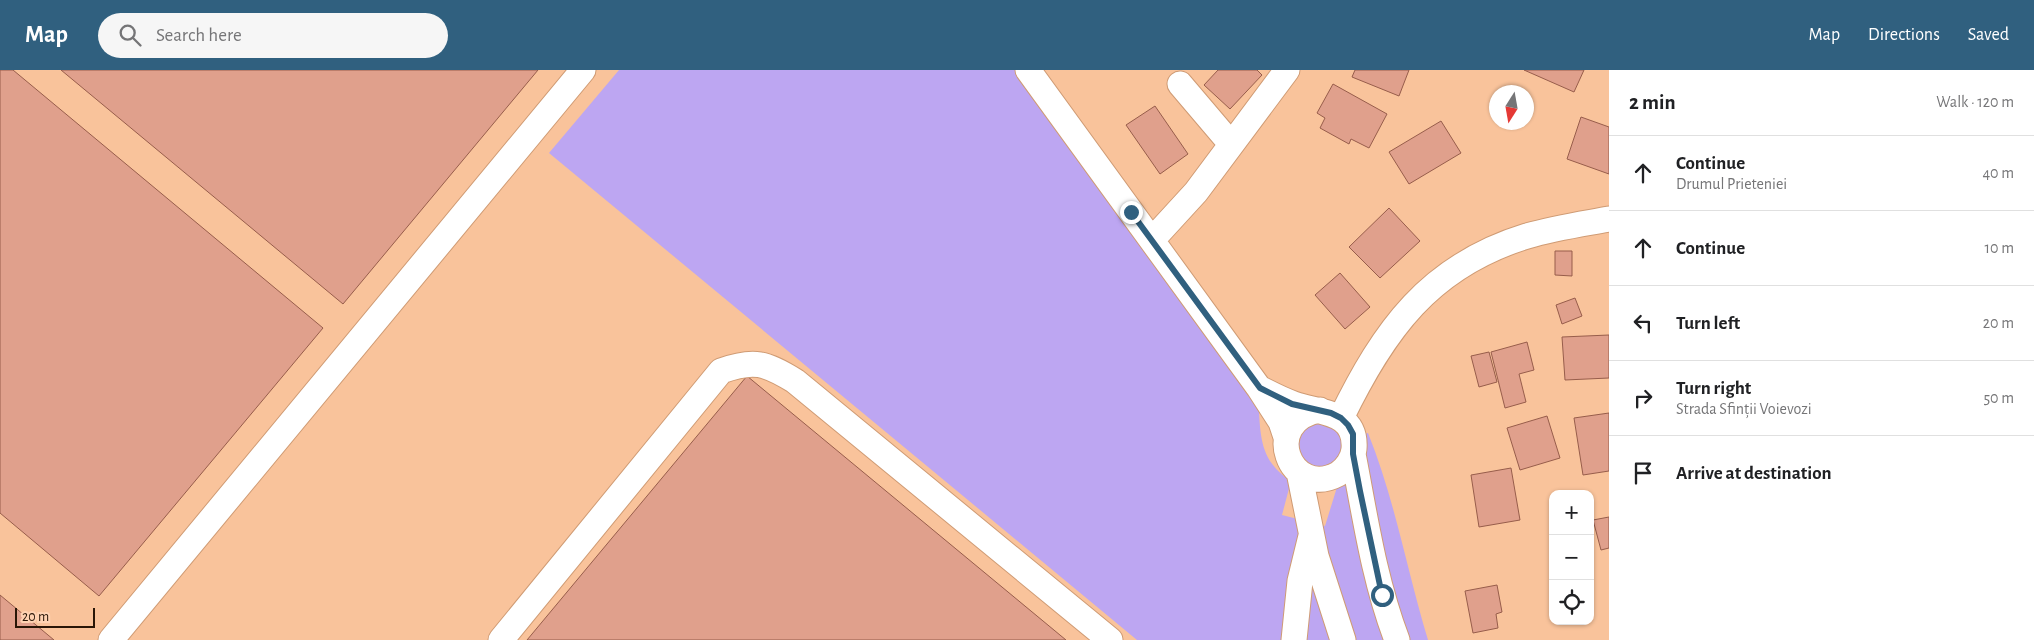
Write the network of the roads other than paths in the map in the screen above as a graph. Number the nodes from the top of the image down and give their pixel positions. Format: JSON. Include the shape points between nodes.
{"nodes":[{"id":1,"x":583,"y":70,"type":"edge"},
{"id":2,"x":1028,"y":70,"type":"edge"},
{"id":3,"x":1287,"y":70,"type":"edge"},
{"id":4,"x":1180,"y":84,"type":"dead end"},
{"id":5,"x":1231,"y":144,"type":"junction"},
{"id":6,"x":1609,"y":219,"type":"edge"},
{"id":7,"x":1152,"y":240,"type":"junction"},
{"id":8,"x":1260,"y":388,"type":"junction"},
{"id":9,"x":1330,"y":414,"type":"junction"},
{"id":10,"x":1286,"y":437,"type":"junction"},
{"id":11,"x":1353,"y":454,"type":"junction"},
{"id":12,"x":1299,"y":472,"type":"junction"},
{"id":13,"x":1312,"y":534,"type":"junction"},
{"id":14,"x":121,"y":637,"type":"edge"},
{"id":15,"x":500,"y":640,"type":"edge"},
{"id":16,"x":1110,"y":640,"type":"edge"},
{"id":17,"x":1294,"y":640,"type":"edge"},
{"id":18,"x":1343,"y":640,"type":"edge"},
{"id":19,"x":1397,"y":640,"type":"edge"}],
"edges":[{"from":1,"to":14,"type":"street"},
{"from":2,"to":7,"type":"street"},
{"from":3,"to":5,"type":"street"},
{"from":4,"to":5,"type":"street"},
{"from":5,"to":7,"type":"street","via":[[1186,203]]},
{"from":6,"to":9,"type":"street","via":[[1527,236],[1493,248],[1457,267],[1415,302],[1384,341],[1362,378]]},
{"from":7,"to":8,"type":"street"},
{"from":8,"to":9,"type":"street","via":[[1292,404]]},
{"from":8,"to":10,"type":"street","via":[[1281,422]]},
{"from":9,"to":10,"type":"street","via":[[1308,412],[1298,418]]},
{"from":9,"to":11,"type":"street","via":[[1353,434]]},
{"from":10,"to":12,"type":"street","via":[[1287,456]]},
{"from":11,"to":12,"type":"street","via":[[1342,472],[1332,477],[1320,480]]},
{"from":11,"to":19,"type":"street","via":[[1374,562]]},
{"from":12,"to":13,"type":"street"},
{"from":13,"to":17,"type":"street","via":[[1300,580]]},
{"from":13,"to":18,"type":"street","via":[[1322,579]]},
{"from":15,"to":16,"type":"street","via":[[722,371],[740,364],[758,364],[795,381]]}]}
